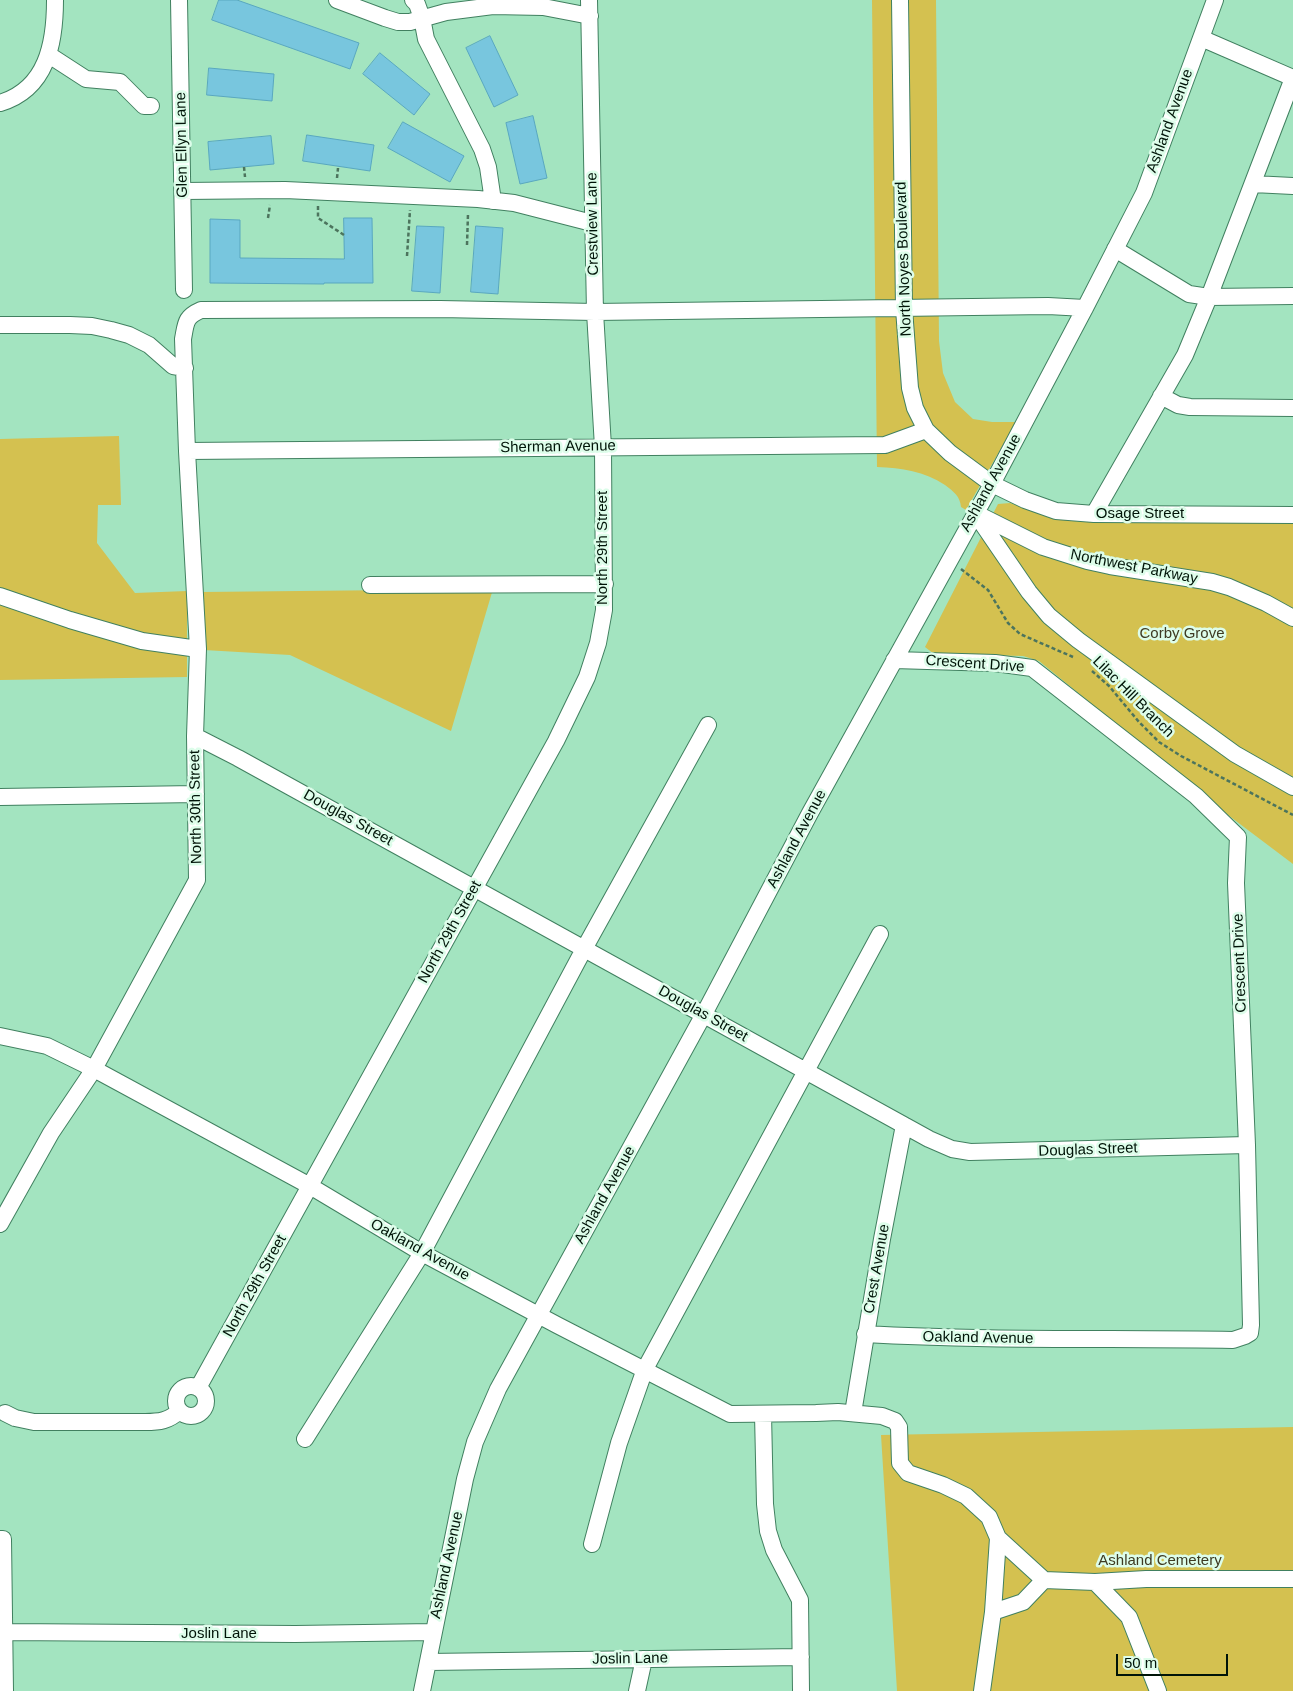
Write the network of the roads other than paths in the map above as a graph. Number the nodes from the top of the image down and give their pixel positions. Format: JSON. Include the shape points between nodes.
{"nodes":[{"id":1,"x":55,"y":0,"type":"edge"},
{"id":2,"x":179,"y":0,"type":"edge"},
{"id":3,"x":337,"y":0,"type":"edge"},
{"id":4,"x":413,"y":0,"type":"edge"},
{"id":5,"x":900,"y":0,"type":"edge"},
{"id":6,"x":1215,"y":0,"type":"edge"},
{"id":7,"x":590,"y":8,"type":"edge"},
{"id":8,"x":422,"y":18,"type":"junction"},
{"id":9,"x":1201,"y":38,"type":"junction"},
{"id":10,"x":49,"y":55,"type":"junction"},
{"id":11,"x":1293,"y":78,"type":"edge"},
{"id":12,"x":0,"y":103,"type":"edge"},
{"id":13,"x":151,"y":106,"type":"dead end"},
{"id":14,"x":1253,"y":184,"type":"junction"},
{"id":15,"x":1293,"y":186,"type":"edge"},
{"id":16,"x":183,"y":192,"type":"junction"},
{"id":17,"x":493,"y":201,"type":"junction"},
{"id":18,"x":592,"y":223,"type":"junction"},
{"id":19,"x":1115,"y":249,"type":"junction"},
{"id":20,"x":184,"y":290,"type":"dead end"},
{"id":21,"x":1293,"y":296,"type":"edge"},
{"id":22,"x":1209,"y":297,"type":"junction"},
{"id":23,"x":1085,"y":308,"type":"junction"},
{"id":24,"x":904,"y":309,"type":"junction"},
{"id":25,"x":595,"y":312,"type":"junction"},
{"id":26,"x":0,"y":325,"type":"edge"},
{"id":27,"x":185,"y":368,"type":"junction"},
{"id":28,"x":1161,"y":396,"type":"junction"},
{"id":29,"x":1293,"y":408,"type":"edge"},
{"id":30,"x":926,"y":430,"type":"junction"},
{"id":31,"x":603,"y":447,"type":"junction"},
{"id":32,"x":187,"y":451,"type":"junction"},
{"id":33,"x":992,"y":484,"type":"junction"},
{"id":34,"x":975,"y":513,"type":"junction"},
{"id":35,"x":1094,"y":514,"type":"junction"},
{"id":36,"x":1293,"y":515,"type":"edge"},
{"id":37,"x":605,"y":584,"type":"junction"},
{"id":38,"x":370,"y":585,"type":"dead end"},
{"id":39,"x":0,"y":596,"type":"edge"},
{"id":40,"x":1293,"y":618,"type":"edge"},
{"id":41,"x":198,"y":650,"type":"junction"},
{"id":42,"x":894,"y":660,"type":"junction"},
{"id":43,"x":708,"y":725,"type":"dead end"},
{"id":44,"x":195,"y":736,"type":"junction"},
{"id":45,"x":1293,"y":787,"type":"edge"},
{"id":46,"x":196,"y":794,"type":"junction"},
{"id":47,"x":0,"y":797,"type":"edge"},
{"id":48,"x":474,"y":888,"type":"junction"},
{"id":49,"x":880,"y":934,"type":"dead end"},
{"id":50,"x":584,"y":949,"type":"junction"},
{"id":51,"x":704,"y":1014,"type":"junction"},
{"id":52,"x":0,"y":1036,"type":"edge"},
{"id":53,"x":94,"y":1069,"type":"junction"},
{"id":54,"x":805,"y":1071,"type":"junction"},
{"id":55,"x":904,"y":1125,"type":"junction"},
{"id":56,"x":1247,"y":1145,"type":"junction"},
{"id":57,"x":310,"y":1186,"type":"junction"},
{"id":58,"x":0,"y":1224,"type":"edge"},
{"id":59,"x":422,"y":1253,"type":"junction"},
{"id":60,"x":538,"y":1315,"type":"junction"},
{"id":61,"x":865,"y":1334,"type":"junction"},
{"id":62,"x":1091,"y":1339,"type":"joint"},
{"id":63,"x":645,"y":1369,"type":"junction"},
{"id":64,"x":4,"y":1413,"type":"dead end"},
{"id":65,"x":853,"y":1413,"type":"junction"},
{"id":66,"x":763,"y":1414,"type":"junction"},
{"id":67,"x":305,"y":1439,"type":"dead end"},
{"id":68,"x":998,"y":1538,"type":"junction"},
{"id":69,"x":2,"y":1539,"type":"edge"},
{"id":70,"x":592,"y":1544,"type":"dead end"},
{"id":71,"x":1293,"y":1579,"type":"edge"},
{"id":72,"x":1044,"y":1580,"type":"junction"},
{"id":73,"x":1095,"y":1582,"type":"junction"},
{"id":74,"x":993,"y":1612,"type":"junction"},
{"id":75,"x":4,"y":1632,"type":"junction"},
{"id":76,"x":434,"y":1632,"type":"junction"},
{"id":77,"x":801,"y":1658,"type":"junction"},
{"id":78,"x":644,"y":1659,"type":"junction"},
{"id":79,"x":428,"y":1662,"type":"junction"},
{"id":80,"x":5,"y":1691,"type":"edge"},
{"id":81,"x":422,"y":1691,"type":"edge"},
{"id":82,"x":637,"y":1691,"type":"edge"},
{"id":83,"x":802,"y":1691,"type":"edge"},
{"id":84,"x":982,"y":1691,"type":"edge"},
{"id":85,"x":1158,"y":1691,"type":"edge"}],
"edges":[{"from":1,"to":10,"type":"street"},
{"from":2,"to":16,"type":"street","name":"Glen Ellyn Lane"},
{"from":3,"to":8,"type":"street","via":[[398,22]]},
{"from":4,"to":8,"type":"street"},
{"from":5,"to":24,"type":"street","name":"North Noyes Boulevard"},
{"from":6,"to":9,"type":"street","name":"Ashland Avenue"},
{"from":7,"to":8,"type":"street","via":[[493,6]]},
{"from":7,"to":18,"type":"street","name":"Crestview Lane"},
{"from":8,"to":17,"type":"street","via":[[426,39],[482,149]]},
{"from":9,"to":11,"type":"street"},
{"from":9,"to":19,"type":"street","name":"Ashland Avenue","via":[[1144,193]]},
{"from":10,"to":12,"type":"street","via":[[31,84],[16,97]]},
{"from":10,"to":13,"type":"street","via":[[86,79],[120,82],[144,106]]},
{"from":11,"to":14,"type":"street"},
{"from":14,"to":15,"type":"street"},
{"from":14,"to":22,"type":"street"},
{"from":16,"to":17,"type":"street","via":[[317,192]]},
{"from":16,"to":20,"type":"street","name":"Glen Ellyn Lane"},
{"from":17,"to":18,"type":"street","via":[[514,203]]},
{"from":18,"to":25,"type":"street","name":"Crestview Lane"},
{"from":19,"to":22,"type":"street","via":[[1189,294]]},
{"from":19,"to":23,"type":"street","name":"Ashland Avenue"},
{"from":21,"to":22,"type":"street"},
{"from":22,"to":28,"type":"street","via":[[1185,355]]},
{"from":23,"to":24,"type":"street"},
{"from":23,"to":33,"type":"street","name":"Ashland Avenue"},
{"from":24,"to":25,"type":"street"},
{"from":24,"to":30,"type":"street","name":"North Noyes Boulevard","via":[[910,388],[914,408]]},
{"from":25,"to":27,"type":"street","name":"North 30th Street","via":[[201,310],[186,321]]},
{"from":25,"to":31,"type":"street","name":"Crestview Lane"},
{"from":26,"to":27,"type":"street","via":[[70,324],[111,330],[150,345],[173,366]]},
{"from":27,"to":32,"type":"street","name":"North 30th Street"},
{"from":28,"to":29,"type":"street","via":[[1190,407]]},
{"from":28,"to":35,"type":"street"},
{"from":30,"to":31,"type":"street","name":"Sherman Avenue","via":[[885,445]]},
{"from":30,"to":33,"type":"street","name":"North Noyes Boulevard","via":[[950,453]]},
{"from":31,"to":32,"type":"street","name":"Sherman Avenue"},
{"from":31,"to":37,"type":"street","name":"North 29th Street"},
{"from":32,"to":41,"type":"street","name":"North 30th Street"},
{"from":33,"to":34,"type":"street","name":"Ashland Avenue"},
{"from":33,"to":35,"type":"street","name":"Osage Street","via":[[1056,511]]},
{"from":34,"to":40,"type":"street","name":"Northwest Parkway","via":[[1043,547],[1086,561],[1229,586]]},
{"from":34,"to":42,"type":"street","name":"Ashland Avenue"},
{"from":34,"to":45,"type":"street","via":[[1029,592],[1050,616],[1228,749]]},
{"from":35,"to":36,"type":"street","name":"Osage Street"},
{"from":37,"to":38,"type":"street"},
{"from":37,"to":48,"type":"street","name":"North 29th Street","via":[[598,643],[587,677],[556,741]]},
{"from":39,"to":41,"type":"street","via":[[142,641]]},
{"from":41,"to":44,"type":"street","name":"North 30th Street"},
{"from":42,"to":51,"type":"street","name":"Ashland Avenue"},
{"from":42,"to":56,"type":"street","name":"Crescent Drive","via":[[995,663],[1032,668],[1196,796],[1238,837],[1236,883]]},
{"from":43,"to":50,"type":"street"},
{"from":44,"to":46,"type":"street","name":"North 30th Street"},
{"from":44,"to":48,"type":"street","name":"Douglas Street"},
{"from":46,"to":47,"type":"street"},
{"from":46,"to":53,"type":"street","name":"North 30th Street","via":[[197,880]]},
{"from":48,"to":50,"type":"street","name":"Douglas Street"},
{"from":48,"to":57,"type":"street","name":"North 29th Street"},
{"from":49,"to":54,"type":"street"},
{"from":50,"to":51,"type":"street","name":"Douglas Street"},
{"from":50,"to":59,"type":"street"},
{"from":51,"to":54,"type":"street","name":"Douglas Street"},
{"from":51,"to":60,"type":"street","name":"Ashland Avenue"},
{"from":52,"to":53,"type":"street","name":"Oakland Avenue","via":[[47,1046]]},
{"from":53,"to":57,"type":"street","name":"Oakland Avenue"},
{"from":53,"to":58,"type":"street","name":"North 30th Street","via":[[51,1133]]},
{"from":54,"to":55,"type":"street","name":"Douglas Street"},
{"from":54,"to":63,"type":"street"},
{"from":55,"to":56,"type":"street","name":"Douglas Street","via":[[952,1149],[970,1152]]},
{"from":55,"to":61,"type":"street","name":"Crest Avenue"},
{"from":56,"to":62,"type":"street","name":"Crescent Drive","via":[[1250,1333],[1233,1340]]},
{"from":57,"to":59,"type":"street","name":"Oakland Avenue"},
{"from":57,"to":64,"type":"street","name":"North 29th Street","via":[[198,1388],[187,1387],[178,1394],[179,1411],[173,1417],[162,1422],[34,1422]]},
{"from":59,"to":60,"type":"street","name":"Oakland Avenue"},
{"from":59,"to":67,"type":"street"},
{"from":60,"to":63,"type":"street","name":"Oakland Avenue"},
{"from":60,"to":76,"type":"street","name":"Ashland Avenue","via":[[498,1389],[475,1442]]},
{"from":61,"to":62,"type":"street","name":"Oakland Avenue"},
{"from":61,"to":65,"type":"street","name":"Crest Avenue"},
{"from":63,"to":66,"type":"street","name":"Oakland Avenue","via":[[730,1414]]},
{"from":63,"to":70,"type":"street","via":[[619,1443]]},
{"from":65,"to":66,"type":"street","name":"Oakland Avenue"},
{"from":65,"to":68,"type":"street","name":"Oakland Avenue","via":[[895,1421],[899,1427],[900,1464],[904,1470],[966,1496],[989,1517]]},
{"from":66,"to":77,"type":"street","via":[[768,1531],[774,1550],[800,1600]]},
{"from":68,"to":72,"type":"street"},
{"from":68,"to":74,"type":"street"},
{"from":69,"to":75,"type":"street"},
{"from":71,"to":73,"type":"street"},
{"from":72,"to":73,"type":"street"},
{"from":72,"to":74,"type":"street","via":[[1023,1602]]},
{"from":73,"to":85,"type":"street","via":[[1129,1618]]},
{"from":74,"to":84,"type":"street"},
{"from":75,"to":76,"type":"street","name":"Joslin Lane"},
{"from":75,"to":80,"type":"street"},
{"from":76,"to":79,"type":"street","name":"Ashland Avenue"},
{"from":77,"to":78,"type":"street","name":"Joslin Lane"},
{"from":77,"to":83,"type":"street"},
{"from":78,"to":79,"type":"street","name":"Joslin Lane"},
{"from":78,"to":82,"type":"street"},
{"from":79,"to":81,"type":"street","name":"Ashland Avenue"}]}
